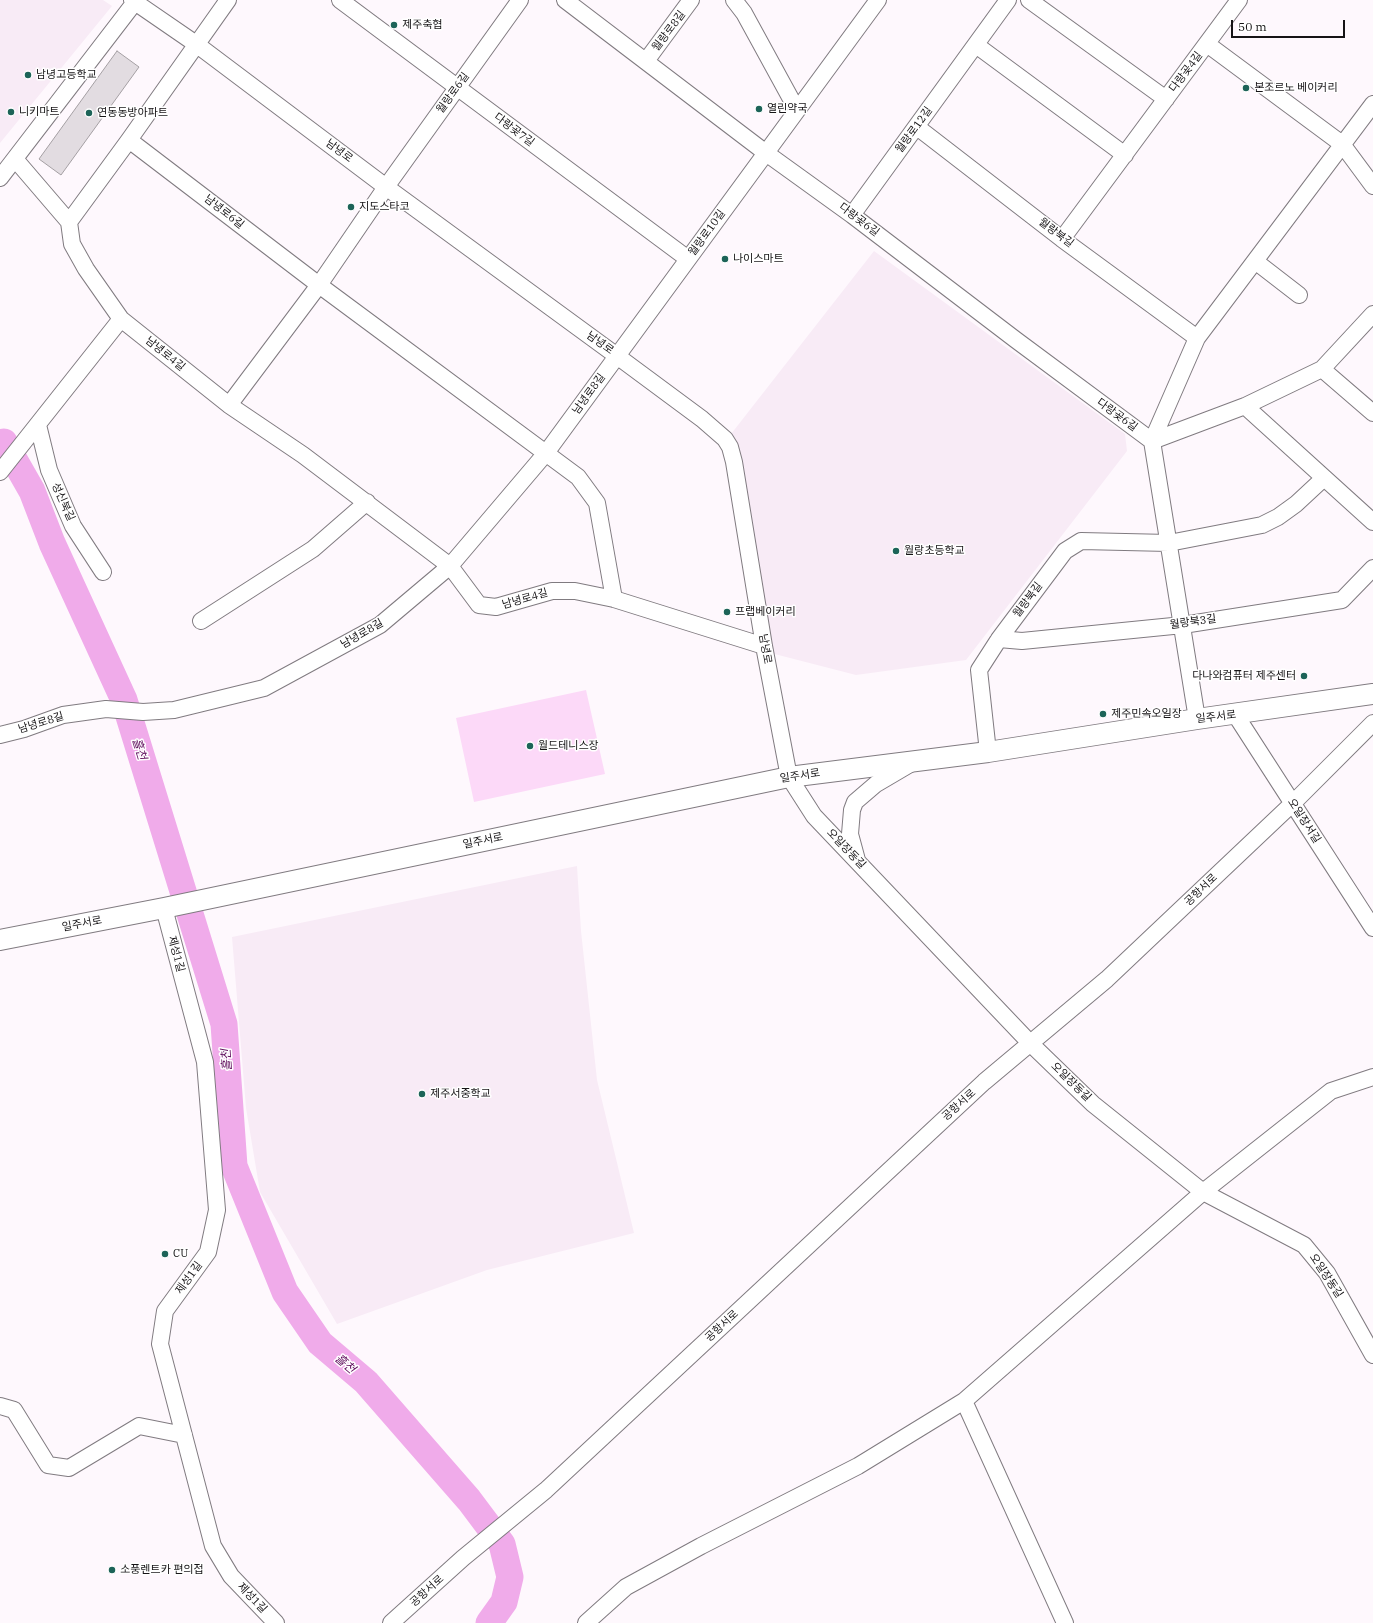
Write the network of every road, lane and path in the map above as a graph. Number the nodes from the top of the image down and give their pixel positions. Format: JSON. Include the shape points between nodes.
{"nodes":[{"id":1,"x":228,"y":0,"type":"edge"},
{"id":2,"x":340,"y":0,"type":"edge"},
{"id":3,"x":520,"y":0,"type":"edge"},
{"id":4,"x":565,"y":0,"type":"edge"},
{"id":5,"x":691,"y":0,"type":"edge"},
{"id":6,"x":734,"y":0,"type":"edge"},
{"id":7,"x":878,"y":0,"type":"edge"},
{"id":8,"x":1008,"y":0,"type":"edge"},
{"id":9,"x":1029,"y":0,"type":"edge"},
{"id":10,"x":1239,"y":0,"type":"edge"},
{"id":11,"x":133,"y":1,"type":"edge"},
{"id":12,"x":196,"y":44,"type":"junction"},
{"id":13,"x":1206,"y":44,"type":"junction"},
{"id":14,"x":976,"y":45,"type":"junction"},
{"id":15,"x":646,"y":61,"type":"junction"},
{"id":16,"x":458,"y":88,"type":"junction"},
{"id":17,"x":1166,"y":99,"type":"junction"},
{"id":18,"x":1373,"y":104,"type":"edge"},
{"id":19,"x":797,"y":110,"type":"junction"},
{"id":20,"x":916,"y":127,"type":"junction"},
{"id":21,"x":129,"y":140,"type":"junction"},
{"id":22,"x":1342,"y":144,"type":"junction"},
{"id":23,"x":766,"y":153,"type":"junction"},
{"id":24,"x":1125,"y":155,"type":"junction"},
{"id":25,"x":15,"y":160,"type":"junction"},
{"id":26,"x":0,"y":178,"type":"edge"},
{"id":27,"x":1373,"y":186,"type":"edge"},
{"id":28,"x":386,"y":187,"type":"junction"},
{"id":29,"x":852,"y":215,"type":"junction"},
{"id":30,"x":69,"y":222,"type":"junction"},
{"id":31,"x":1062,"y":239,"type":"junction"},
{"id":32,"x":688,"y":259,"type":"junction"},
{"id":33,"x":1254,"y":261,"type":"junction"},
{"id":34,"x":319,"y":285,"type":"junction"},
{"id":35,"x":1299,"y":296,"type":"dead end"},
{"id":36,"x":1373,"y":314,"type":"edge"},
{"id":37,"x":121,"y":319,"type":"junction"},
{"id":38,"x":1197,"y":338,"type":"junction"},
{"id":39,"x":617,"y":356,"type":"junction"},
{"id":40,"x":1322,"y":369,"type":"junction"},
{"id":41,"x":229,"y":406,"type":"junction"},
{"id":42,"x":1245,"y":406,"type":"junction"},
{"id":43,"x":1373,"y":413,"type":"edge"},
{"id":44,"x":38,"y":425,"type":"junction"},
{"id":45,"x":1152,"y":440,"type":"junction"},
{"id":46,"x":546,"y":453,"type":"junction"},
{"id":47,"x":0,"y":472,"type":"edge"},
{"id":48,"x":1324,"y":478,"type":"junction"},
{"id":49,"x":367,"y":502,"type":"junction"},
{"id":50,"x":1373,"y":522,"type":"edge"},
{"id":51,"x":1169,"y":543,"type":"junction"},
{"id":52,"x":450,"y":566,"type":"junction"},
{"id":53,"x":1373,"y":568,"type":"edge"},
{"id":54,"x":103,"y":572,"type":"dead end"},
{"id":55,"x":614,"y":599,"type":"junction"},
{"id":56,"x":201,"y":621,"type":"dead end"},
{"id":57,"x":1183,"y":625,"type":"junction"},
{"id":58,"x":999,"y":638,"type":"junction"},
{"id":59,"x":764,"y":646,"type":"junction"},
{"id":60,"x":1373,"y":694,"type":"edge"},
{"id":61,"x":1235,"y":714,"type":"junction"},
{"id":62,"x":1197,"y":719,"type":"junction"},
{"id":63,"x":1373,"y":723,"type":"edge"},
{"id":64,"x":0,"y":735,"type":"edge"},
{"id":65,"x":988,"y":752,"type":"junction"},
{"id":66,"x":916,"y":761,"type":"junction"},
{"id":67,"x":788,"y":777,"type":"junction"},
{"id":68,"x":1293,"y":802,"type":"junction"},
{"id":69,"x":857,"y":862,"type":"junction"},
{"id":70,"x":164,"y":908,"type":"junction"},
{"id":71,"x":1373,"y":928,"type":"edge"},
{"id":72,"x":0,"y":940,"type":"edge"},
{"id":73,"x":1031,"y":1044,"type":"junction"},
{"id":74,"x":1373,"y":1077,"type":"edge"},
{"id":75,"x":1203,"y":1192,"type":"junction"},
{"id":76,"x":1373,"y":1354,"type":"edge"},
{"id":77,"x":964,"y":1401,"type":"junction"},
{"id":78,"x":0,"y":1406,"type":"edge"},
{"id":79,"x":184,"y":1435,"type":"junction"},
{"id":80,"x":276,"y":1623,"type":"edge"},
{"id":81,"x":391,"y":1623,"type":"edge"},
{"id":82,"x":586,"y":1623,"type":"edge"},
{"id":83,"x":1065,"y":1623,"type":"edge"}],
"edges":[{"from":1,"to":12,"type":"street"},
{"from":2,"to":16,"type":"street","name":"다랑곶7길"},
{"from":3,"to":16,"type":"street","name":"월랑로6길"},
{"from":4,"to":15,"type":"street","name":"다랑곶6길"},
{"from":5,"to":15,"type":"street","name":"월랑로8길"},
{"from":6,"to":19,"type":"street","via":[[744,13]]},
{"from":7,"to":19,"type":"street","name":"월랑로10길"},
{"from":8,"to":14,"type":"street","name":"월랑로12길"},
{"from":9,"to":17,"type":"street","name":"다랑곶4길"},
{"from":10,"to":13,"type":"street"},
{"from":11,"to":12,"type":"street","name":"남녕로"},
{"from":11,"to":25,"type":"street"},
{"from":12,"to":21,"type":"street"},
{"from":12,"to":28,"type":"street","name":"남녕로"},
{"from":13,"to":17,"type":"street","name":"다랑곶4길"},
{"from":13,"to":22,"type":"street","name":"다랑곶4길"},
{"from":14,"to":20,"type":"street","name":"월랑로12길"},
{"from":14,"to":24,"type":"street"},
{"from":15,"to":23,"type":"street","name":"다랑곶6길"},
{"from":16,"to":28,"type":"street","name":"월랑로6길"},
{"from":16,"to":32,"type":"street","name":"다랑곶7길"},
{"from":17,"to":24,"type":"street","name":"다랑곶4길"},
{"from":18,"to":22,"type":"street"},
{"from":19,"to":23,"type":"street","name":"월랑로10길"},
{"from":20,"to":29,"type":"street","name":"월랑로12길"},
{"from":20,"to":31,"type":"street","name":"월랑북길"},
{"from":21,"to":30,"type":"street"},
{"from":21,"to":34,"type":"street","name":"남녕로6길"},
{"from":22,"to":27,"type":"street","name":"다랑곶4길"},
{"from":22,"to":33,"type":"street"},
{"from":23,"to":29,"type":"street","name":"다랑곶6길"},
{"from":23,"to":32,"type":"street","name":"월랑로10길"},
{"from":24,"to":31,"type":"street","name":"다랑곶4길"},
{"from":25,"to":26,"type":"street"},
{"from":25,"to":30,"type":"street"},
{"from":28,"to":34,"type":"street"},
{"from":28,"to":39,"type":"street","name":"남녕로"},
{"from":29,"to":45,"type":"street","name":"다랑곶6길"},
{"from":30,"to":37,"type":"street","name":"남녕로4길","via":[[72,244]]},
{"from":31,"to":38,"type":"street","name":"월랑북길"},
{"from":32,"to":39,"type":"street","name":"월랑로10길"},
{"from":33,"to":35,"type":"street"},
{"from":33,"to":38,"type":"street"},
{"from":34,"to":41,"type":"street"},
{"from":34,"to":46,"type":"street","name":"남녕로6길"},
{"from":36,"to":40,"type":"street"},
{"from":37,"to":41,"type":"street","name":"남녕로4길"},
{"from":37,"to":44,"type":"street"},
{"from":38,"to":45,"type":"street"},
{"from":39,"to":46,"type":"street","name":"남녕로8길"},
{"from":39,"to":59,"type":"street","name":"남녕로","via":[[715,429],[730,447]]},
{"from":40,"to":42,"type":"street"},
{"from":40,"to":43,"type":"street"},
{"from":41,"to":49,"type":"street","name":"남녕로4길","via":[[303,455]]},
{"from":42,"to":45,"type":"street"},
{"from":42,"to":48,"type":"street"},
{"from":44,"to":47,"type":"street"},
{"from":44,"to":54,"type":"street","name":"성신북길","via":[[49,470],[73,526]]},
{"from":45,"to":51,"type":"street"},
{"from":46,"to":52,"type":"street","name":"남녕로8길"},
{"from":46,"to":55,"type":"street","via":[[578,478],[597,503]]},
{"from":48,"to":50,"type":"street"},
{"from":48,"to":51,"type":"street","name":"월랑북길","via":[[1296,504],[1262,525]]},
{"from":49,"to":52,"type":"street","name":"남녕로4길"},
{"from":49,"to":56,"type":"street","via":[[313,549]]},
{"from":51,"to":57,"type":"street"},
{"from":51,"to":58,"type":"street","name":"월랑북길","via":[[1081,541],[1064,551]]},
{"from":52,"to":55,"type":"street","name":"남녕로4길","via":[[479,605],[496,607],[552,591],[575,591]]},
{"from":52,"to":64,"type":"street","name":"남녕로8길","via":[[380,625],[264,688],[174,710],[142,712],[106,709],[63,715]]},
{"from":53,"to":57,"type":"street","name":"월랑북3길","via":[[1342,600]]},
{"from":55,"to":59,"type":"street","name":"남녕로4길"},
{"from":57,"to":58,"type":"street","name":"월랑북3길","via":[[1022,642]]},
{"from":57,"to":62,"type":"street"},
{"from":58,"to":65,"type":"street","name":"월랑북길","via":[[979,670]]},
{"from":59,"to":67,"type":"street","name":"남녕로"},
{"from":60,"to":61,"type":"main road","name":"일주서로"},
{"from":61,"to":62,"type":"main road","name":"일주서로"},
{"from":61,"to":68,"type":"street","name":"오일장서길"},
{"from":62,"to":65,"type":"main road","name":"일주서로"},
{"from":63,"to":68,"type":"street","name":"공항서로"},
{"from":65,"to":66,"type":"main road","name":"일주서로"},
{"from":66,"to":67,"type":"main road","name":"일주서로"},
{"from":66,"to":69,"type":"street","via":[[876,784],[855,802],[850,834]]},
{"from":67,"to":69,"type":"street","name":"오일장동길","via":[[814,816]]},
{"from":67,"to":70,"type":"main road","name":"일주서로"},
{"from":68,"to":71,"type":"street","name":"오일장서길"},
{"from":68,"to":73,"type":"street","name":"공항서로","via":[[1108,979]]},
{"from":69,"to":73,"type":"street","name":"오일장동길"},
{"from":70,"to":72,"type":"main road","name":"일주서로"},
{"from":70,"to":79,"type":"street","name":"제성1길","via":[[204,1062],[217,1210],[208,1252],[165,1311],[160,1344]]},
{"from":73,"to":75,"type":"street","name":"오일장동길","via":[[1093,1104]]},
{"from":73,"to":81,"type":"street","name":"공항서로","via":[[984,1082],[542,1493],[463,1558]]},
{"from":74,"to":75,"type":"street","via":[[1331,1091]]},
{"from":75,"to":76,"type":"street","name":"오일장동길","via":[[1304,1245],[1327,1273]]},
{"from":75,"to":77,"type":"street"},
{"from":77,"to":82,"type":"street","via":[[858,1466],[700,1546],[626,1587]]},
{"from":77,"to":83,"type":"street"},
{"from":78,"to":79,"type":"street","via":[[14,1410],[48,1465],[69,1468],[139,1426]]},
{"from":79,"to":80,"type":"street","name":"제성1길","via":[[213,1546],[231,1576]]}]}
